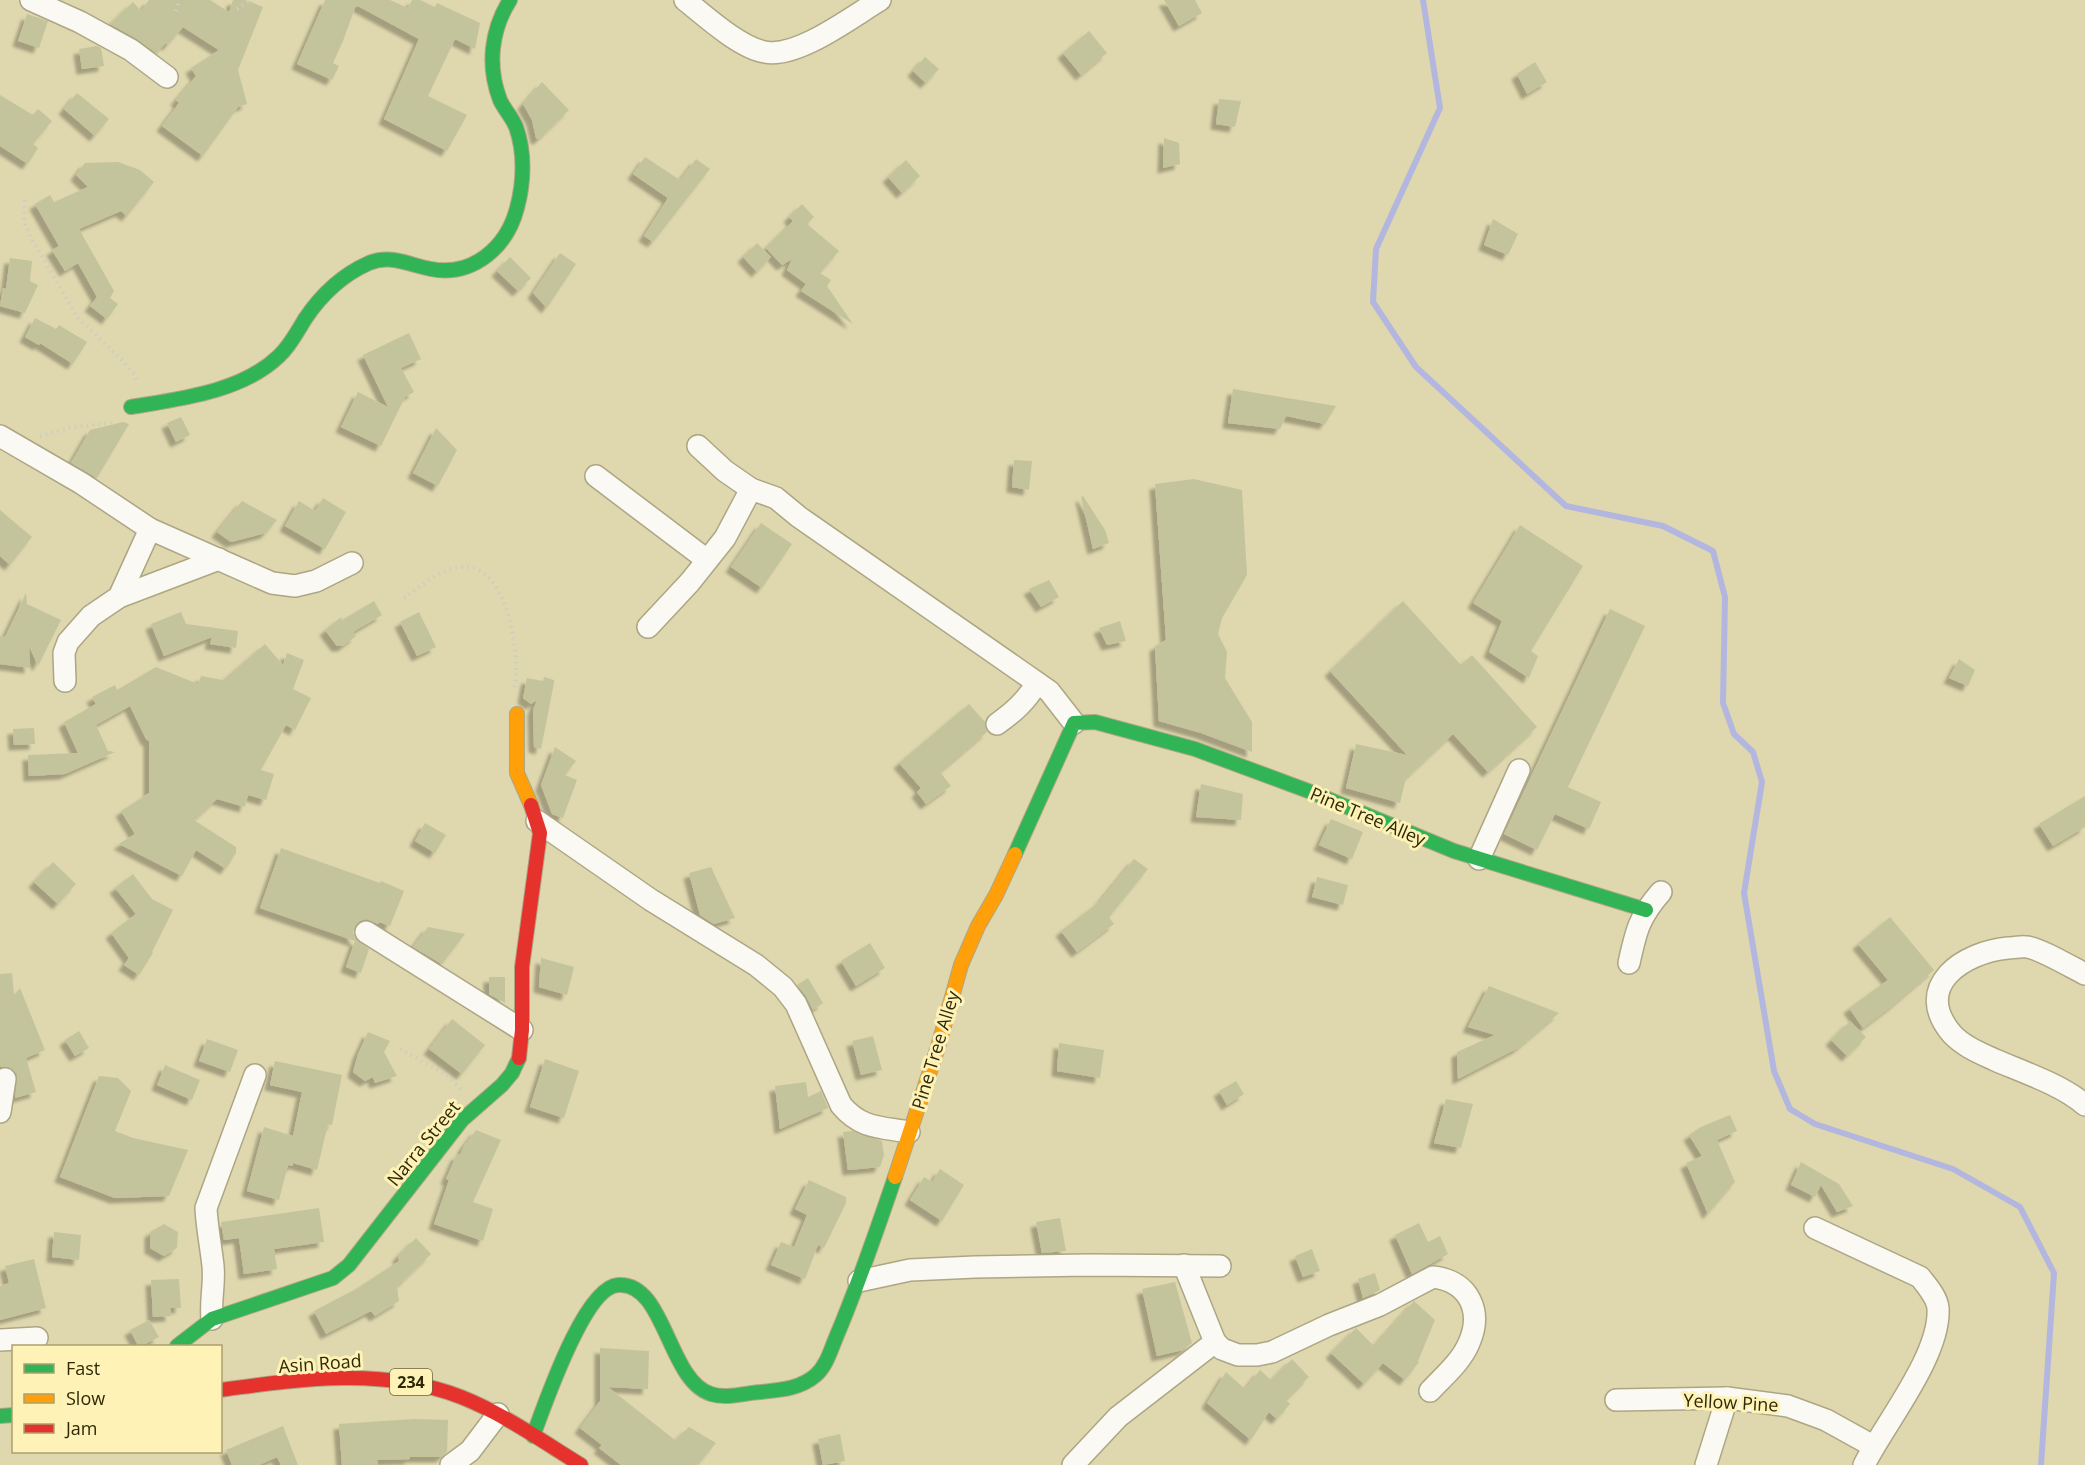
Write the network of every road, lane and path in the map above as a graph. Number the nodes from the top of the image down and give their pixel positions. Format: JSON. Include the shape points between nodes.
{"nodes":[{"id":1,"x":31,"y":0,"type":"edge"},
{"id":2,"x":180,"y":0,"type":"edge"},
{"id":3,"x":242,"y":0,"type":"edge"},
{"id":4,"x":250,"y":0,"type":"edge"},
{"id":5,"x":510,"y":0,"type":"edge"},
{"id":6,"x":685,"y":0,"type":"edge"},
{"id":7,"x":880,"y":0,"type":"edge"},
{"id":8,"x":176,"y":11,"type":"dead end"},
{"id":9,"x":167,"y":77,"type":"dead end"},
{"id":10,"x":25,"y":200,"type":"dead end"},
{"id":11,"x":131,"y":406,"type":"junction"},
{"id":12,"x":2,"y":442,"type":"edge"},
{"id":13,"x":698,"y":446,"type":"dead end"},
{"id":14,"x":596,"y":476,"type":"dead end"},
{"id":15,"x":751,"y":489,"type":"junction"},
{"id":16,"x":150,"y":529,"type":"junction"},
{"id":17,"x":219,"y":559,"type":"junction"},
{"id":18,"x":707,"y":560,"type":"junction"},
{"id":19,"x":352,"y":563,"type":"dead end"},
{"id":20,"x":119,"y":597,"type":"junction"},
{"id":21,"x":404,"y":597,"type":"dead end"},
{"id":22,"x":648,"y":627,"type":"dead end"},
{"id":23,"x":65,"y":681,"type":"dead end"},
{"id":24,"x":1037,"y":683,"type":"junction"},
{"id":25,"x":517,"y":714,"type":"joint"},
{"id":26,"x":1074,"y":723,"type":"junction"},
{"id":27,"x":998,"y":724,"type":"dead end"},
{"id":28,"x":1519,"y":770,"type":"dead end"},
{"id":29,"x":537,"y":821,"type":"junction"},
{"id":30,"x":1479,"y":859,"type":"junction"},
{"id":31,"x":1661,"y":892,"type":"dead end"},
{"id":32,"x":1646,"y":910,"type":"junction"},
{"id":33,"x":366,"y":932,"type":"dead end"},
{"id":34,"x":1629,"y":963,"type":"dead end"},
{"id":35,"x":2085,"y":974,"type":"edge"},
{"id":36,"x":522,"y":1030,"type":"junction"},
{"id":37,"x":400,"y":1049,"type":"dead end"},
{"id":38,"x":255,"y":1075,"type":"dead end"},
{"id":39,"x":5,"y":1079,"type":"dead end"},
{"id":40,"x":2085,"y":1105,"type":"edge"},
{"id":41,"x":0,"y":1112,"type":"edge"},
{"id":42,"x":462,"y":1120,"type":"junction"},
{"id":43,"x":909,"y":1132,"type":"junction"},
{"id":44,"x":1815,"y":1228,"type":"dead end"},
{"id":45,"x":1184,"y":1265,"type":"junction"},
{"id":46,"x":1220,"y":1266,"type":"dead end"},
{"id":47,"x":860,"y":1281,"type":"junction"},
{"id":48,"x":212,"y":1319,"type":"junction"},
{"id":49,"x":37,"y":1338,"type":"dead end"},
{"id":50,"x":0,"y":1340,"type":"edge"},
{"id":51,"x":1215,"y":1342,"type":"junction"},
{"id":52,"x":180,"y":1345,"type":"edge"},
{"id":53,"x":222,"y":1390,"type":"edge"},
{"id":54,"x":1430,"y":1390,"type":"dead end"},
{"id":55,"x":1727,"y":1398,"type":"junction"},
{"id":56,"x":1616,"y":1400,"type":"dead end"},
{"id":57,"x":498,"y":1414,"type":"junction"},
{"id":58,"x":533,"y":1436,"type":"junction"},
{"id":59,"x":1873,"y":1446,"type":"junction"},
{"id":60,"x":451,"y":1465,"type":"edge"},
{"id":61,"x":581,"y":1465,"type":"edge"},
{"id":62,"x":1073,"y":1465,"type":"edge"},
{"id":63,"x":1706,"y":1465,"type":"edge"},
{"id":64,"x":1864,"y":1465,"type":"edge"}],
"edges":[{"from":1,"to":9,"type":"street","via":[[131,50]]},
{"from":2,"to":8,"type":"path"},
{"from":3,"to":4,"type":"path","via":[[237,9]]},
{"from":5,"to":11,"type":"street","via":[[501,12],[493,39],[493,75],[515,125],[523,179],[515,218],[503,242],[484,259],[452,272],[391,257],[373,261],[333,285],[280,355],[267,366],[193,397]]},
{"from":6,"to":7,"type":"street","via":[[727,33],[766,53],[802,46]]},
{"from":10,"to":11,"type":"path","via":[[24,222],[30,236],[78,318],[135,375],[139,392]]},
{"from":11,"to":12,"type":"path","via":[[112,423],[73,427],[29,441]]},
{"from":12,"to":16,"type":"street","via":[[81,483]]},
{"from":13,"to":15,"type":"street"},
{"from":14,"to":18,"type":"street"},
{"from":15,"to":18,"type":"street","via":[[725,538]]},
{"from":15,"to":24,"type":"street","via":[[776,498]]},
{"from":16,"to":17,"type":"street"},
{"from":16,"to":20,"type":"street"},
{"from":17,"to":19,"type":"street","via":[[272,583],[295,586],[316,581]]},
{"from":17,"to":20,"type":"street"},
{"from":18,"to":22,"type":"street"},
{"from":20,"to":23,"type":"street","via":[[91,616],[68,642],[64,653]]},
{"from":21,"to":25,"type":"path","via":[[453,568],[481,570],[497,588],[512,630],[517,667],[512,702]]},
{"from":24,"to":26,"type":"street","via":[[1049,691]]},
{"from":24,"to":27,"type":"street","via":[[1027,700]]},
{"from":25,"to":29,"type":"street","name":"Narra Street","via":[[517,774]]},
{"from":26,"to":30,"type":"street","name":"Pine Tree Alley","via":[[1095,722],[1195,749]]},
{"from":26,"to":43,"type":"street","name":"Pine Tree Alley","via":[[961,965]]},
{"from":28,"to":30,"type":"street"},
{"from":29,"to":36,"type":"street","name":"Narra Street","via":[[538,854],[522,967]]},
{"from":29,"to":43,"type":"street","via":[[651,900],[756,965],[783,987],[796,1004],[850,1115],[866,1125]]},
{"from":30,"to":32,"type":"street","name":"Pine Tree Alley"},
{"from":31,"to":32,"type":"street"},
{"from":32,"to":34,"type":"street","via":[[1634,936]]},
{"from":33,"to":36,"type":"street"},
{"from":35,"to":40,"type":"street","via":[[2027,946],[1992,950],[1955,966],[1943,981],[1938,1003],[1946,1026],[1966,1045]]},
{"from":36,"to":42,"type":"street","name":"Narra Street","via":[[521,1049],[512,1073]]},
{"from":37,"to":42,"type":"path","via":[[447,1075],[464,1093]]},
{"from":38,"to":48,"type":"street","via":[[206,1208],[213,1268]]},
{"from":39,"to":41,"type":"street"},
{"from":42,"to":48,"type":"street","name":"Narra Street","via":[[349,1265],[333,1278]]},
{"from":43,"to":47,"type":"street","name":"Pine Tree Alley"},
{"from":44,"to":59,"type":"street","via":[[1920,1277],[1938,1306],[1936,1330],[1921,1367]]},
{"from":45,"to":46,"type":"street"},
{"from":45,"to":47,"type":"street","via":[[941,1268]]},
{"from":45,"to":51,"type":"street"},
{"from":47,"to":58,"type":"street","name":"Pine Tree Alley","via":[[822,1368],[813,1378],[798,1387],[728,1395],[709,1394],[682,1370],[649,1301],[633,1289],[609,1287],[586,1312],[552,1382]]},
{"from":48,"to":52,"type":"street","name":"Narra Street"},
{"from":49,"to":50,"type":"street"},
{"from":51,"to":54,"type":"street","via":[[1238,1355],[1272,1352],[1380,1305],[1433,1277],[1442,1278],[1469,1295],[1475,1317],[1464,1353]]},
{"from":51,"to":62,"type":"street","via":[[1118,1417]]},
{"from":53,"to":57,"type":"street","name":"Asin Road","number":"234","via":[[339,1377],[377,1378],[411,1382],[460,1396]]},
{"from":55,"to":56,"type":"street","name":"Yellow Pine"},
{"from":55,"to":59,"type":"street","name":"Yellow Pine","via":[[1788,1406],[1826,1420]]},
{"from":55,"to":63,"type":"street"},
{"from":57,"to":58,"type":"street","name":"Asin Road","number":"234"},
{"from":57,"to":60,"type":"street","via":[[470,1451]]},
{"from":58,"to":61,"type":"street","name":"Asin Road","number":"234"},
{"from":59,"to":64,"type":"street"}]}
